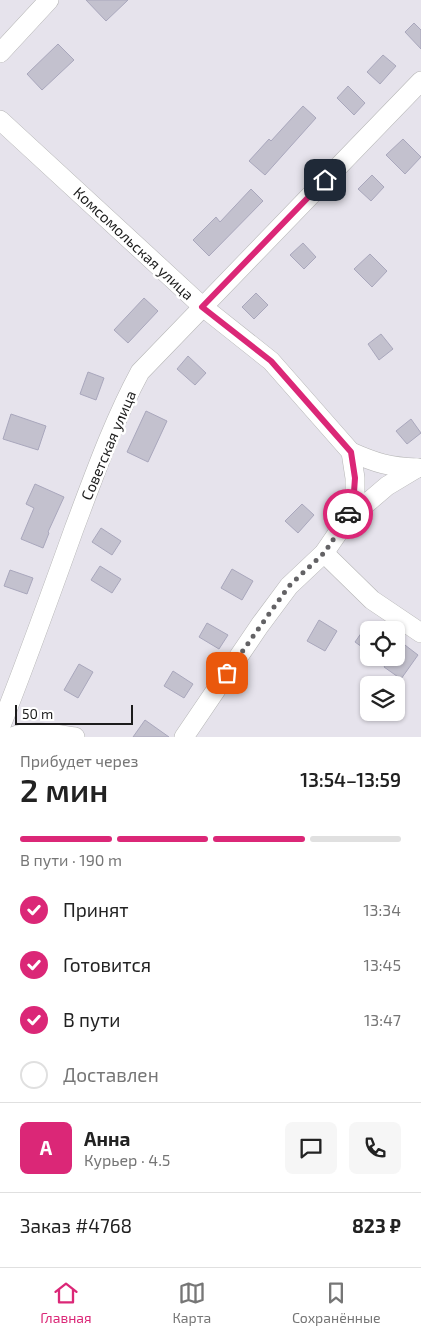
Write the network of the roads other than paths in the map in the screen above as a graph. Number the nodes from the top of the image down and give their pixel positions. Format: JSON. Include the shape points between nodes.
{"nodes":[{"id":1,"x":49,"y":0,"type":"edge"},
{"id":2,"x":0,"y":53,"type":"edge"},
{"id":3,"x":421,"y":81,"type":"edge"},
{"id":4,"x":0,"y":120,"type":"edge"},
{"id":5,"x":202,"y":307,"type":"junction"},
{"id":6,"x":351,"y":452,"type":"junction"},
{"id":7,"x":419,"y":467,"type":"edge"},
{"id":8,"x":346,"y":521,"type":"junction"},
{"id":9,"x":324,"y":553,"type":"junction"},
{"id":10,"x":421,"y":633,"type":"edge"},
{"id":11,"x":0,"y":728,"type":"edge"},
{"id":12,"x":12,"y":737,"type":"edge"},
{"id":13,"x":75,"y":737,"type":"edge"},
{"id":14,"x":184,"y":737,"type":"edge"}],
"edges":[{"from":1,"to":2,"type":"street"},
{"from":3,"to":5,"type":"street","name":"Советская улица"},
{"from":4,"to":5,"type":"street","name":"Комсомольская улица"},
{"from":5,"to":6,"type":"street","name":"Комсомольская улица","via":[[271,361]]},
{"from":5,"to":11,"type":"street","name":"Советская улица","via":[[140,372],[123,404]]},
{"from":6,"to":7,"type":"street","name":"Комсомольская улица","via":[[375,463]]},
{"from":6,"to":8,"type":"street","name":"Комсомольская улица","via":[[354,492]]},
{"from":7,"to":8,"type":"street","name":"Комсомольская улица","via":[[387,486]]},
{"from":8,"to":9,"type":"street","name":"Комсомольская улица"},
{"from":9,"to":10,"type":"street","via":[[372,600]]},
{"from":9,"to":14,"type":"street","name":"Комсомольская улица","via":[[289,586]]},
{"from":12,"to":13,"type":"street","via":[[49,733]]}]}
